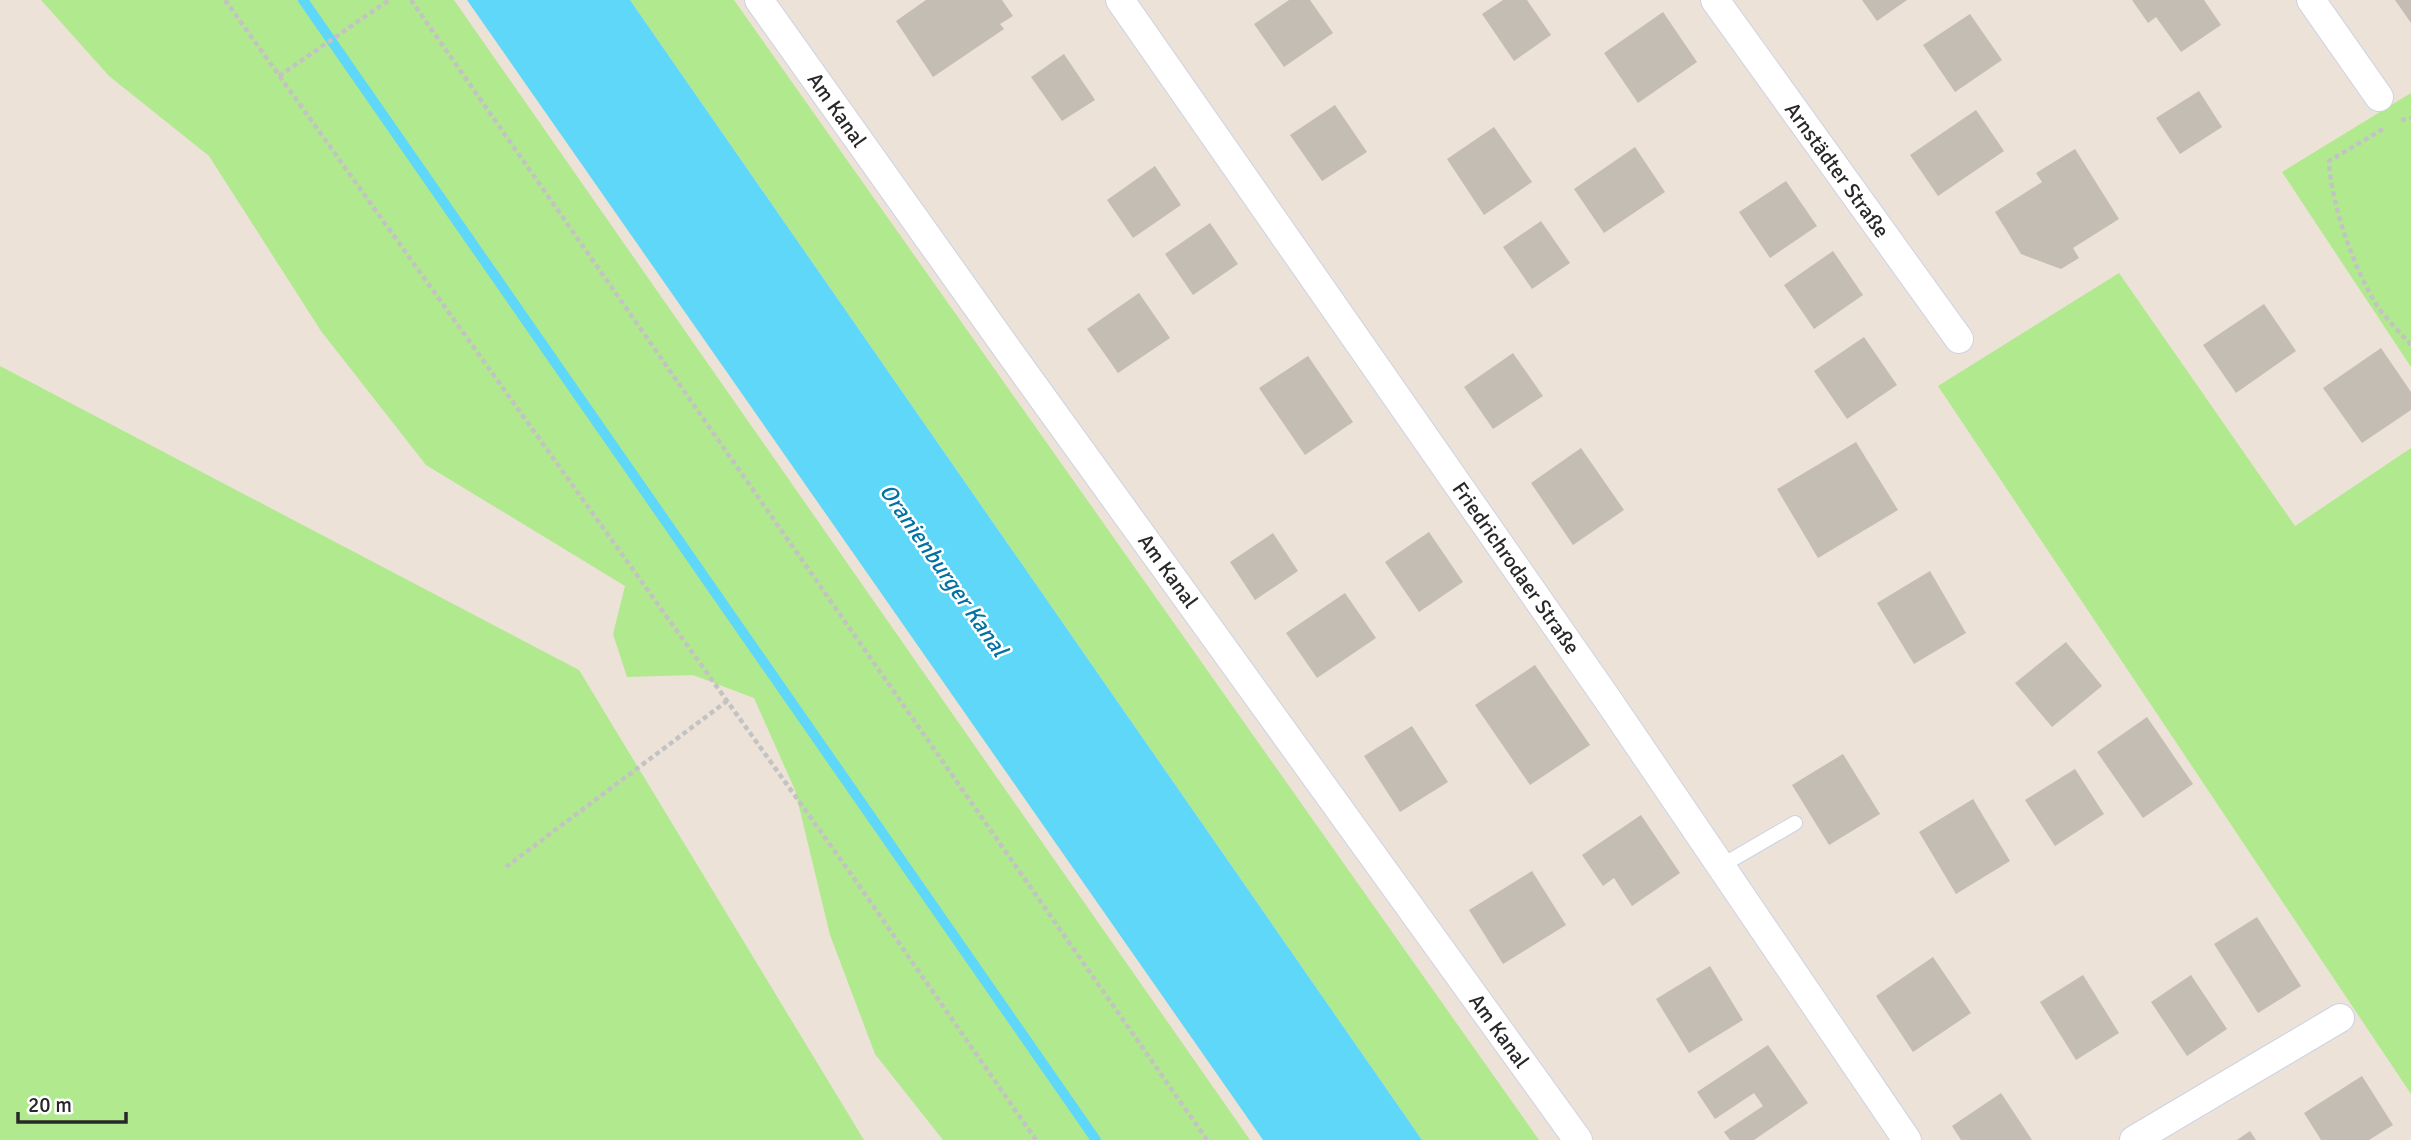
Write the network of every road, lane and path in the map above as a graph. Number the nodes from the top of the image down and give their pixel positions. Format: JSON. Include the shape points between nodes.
{"nodes":[{"id":1,"x":225,"y":0,"type":"edge"},
{"id":2,"x":389,"y":0,"type":"edge"},
{"id":3,"x":411,"y":0,"type":"edge"},
{"id":4,"x":759,"y":0,"type":"edge"},
{"id":5,"x":1121,"y":0,"type":"edge"},
{"id":6,"x":1715,"y":0,"type":"edge"},
{"id":7,"x":2311,"y":0,"type":"edge"},
{"id":8,"x":279,"y":76,"type":"junction"},
{"id":9,"x":2379,"y":96,"type":"joint"},
{"id":10,"x":1959,"y":339,"type":"dead end"},
{"id":11,"x":2411,"y":345,"type":"edge"},
{"id":12,"x":727,"y":701,"type":"junction"},
{"id":13,"x":1795,"y":823,"type":"dead end"},
{"id":14,"x":1721,"y":866,"type":"junction"},
{"id":15,"x":506,"y":867,"type":"dead end"},
{"id":16,"x":2340,"y":1018,"type":"dead end"},
{"id":17,"x":1035,"y":1140,"type":"edge"},
{"id":18,"x":1207,"y":1140,"type":"edge"},
{"id":19,"x":1578,"y":1140,"type":"edge"},
{"id":20,"x":1907,"y":1140,"type":"edge"},
{"id":21,"x":2134,"y":1140,"type":"edge"}],
"edges":[{"from":1,"to":8,"type":"path"},
{"from":2,"to":8,"type":"path"},
{"from":3,"to":18,"type":"path"},
{"from":4,"to":19,"type":"street","name":"Am Kanal"},
{"from":5,"to":14,"type":"street","name":"Friedrichrodaer Straße"},
{"from":6,"to":10,"type":"street","name":"Arnstädter Straße"},
{"from":7,"to":9,"type":"street"},
{"from":8,"to":12,"type":"path"},
{"from":9,"to":11,"type":"path","via":[[2394,123],[2329,161],[2330,185],[2350,249],[2376,304]]},
{"from":12,"to":15,"type":"path"},
{"from":12,"to":17,"type":"path"},
{"from":13,"to":14,"type":"lane"},
{"from":14,"to":20,"type":"street","name":"Friedrichrodaer Straße"},
{"from":16,"to":21,"type":"street"}]}
